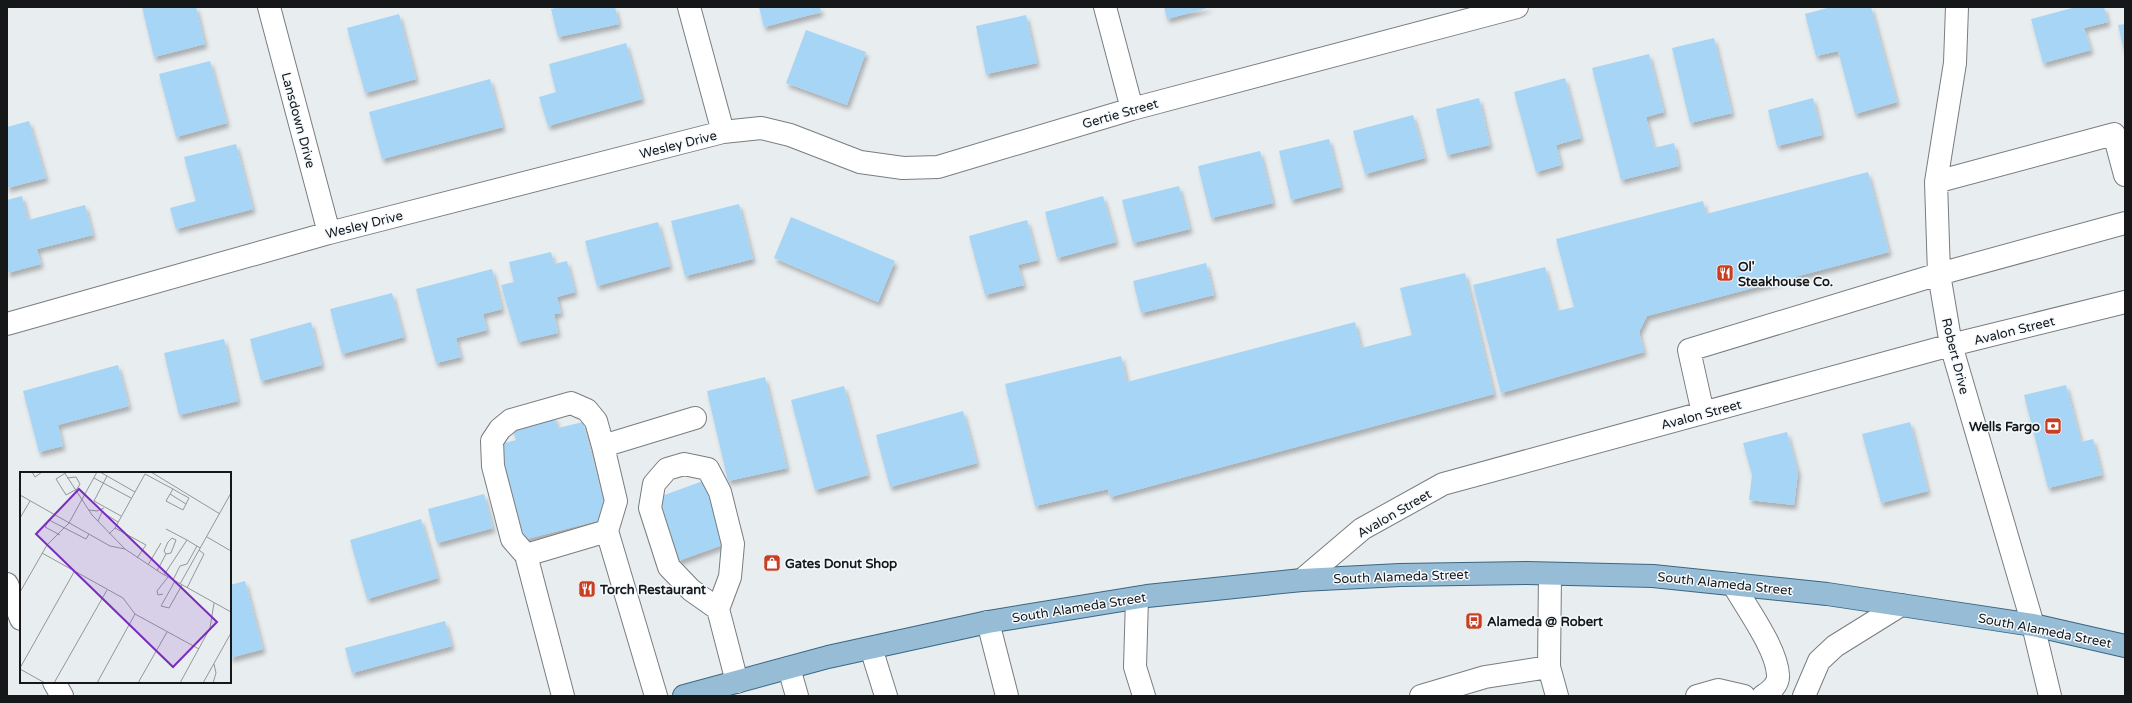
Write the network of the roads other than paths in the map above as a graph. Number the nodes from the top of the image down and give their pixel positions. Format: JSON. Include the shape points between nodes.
{"nodes":[{"id":1,"x":269,"y":7,"type":"edge"},
{"id":2,"x":689,"y":7,"type":"edge"},
{"id":3,"x":1105,"y":7,"type":"edge"},
{"id":4,"x":1517,"y":7,"type":"edge"},
{"id":5,"x":1956,"y":7,"type":"edge"},
{"id":6,"x":1132,"y":109,"type":"junction"},
{"id":7,"x":723,"y":132,"type":"junction"},
{"id":8,"x":2125,"y":175,"type":"edge"},
{"id":9,"x":1936,"y":182,"type":"junction"},
{"id":10,"x":2125,"y":223,"type":"edge"},
{"id":11,"x":329,"y":233,"type":"junction"},
{"id":12,"x":1938,"y":274,"type":"junction"},
{"id":13,"x":2125,"y":302,"type":"edge"},
{"id":14,"x":7,"y":324,"type":"edge"},
{"id":15,"x":1951,"y":345,"type":"junction"},
{"id":16,"x":1703,"y":413,"type":"junction"},
{"id":17,"x":695,"y":418,"type":"dead end"},
{"id":18,"x":603,"y":446,"type":"junction"},
{"id":19,"x":616,"y":501,"type":"junction"},
{"id":20,"x":650,"y":508,"type":"junction"},
{"id":21,"x":607,"y":531,"type":"junction"},
{"id":22,"x":526,"y":555,"type":"junction"},
{"id":23,"x":1550,"y":574,"type":"junction"},
{"id":24,"x":1302,"y":580,"type":"junction"},
{"id":25,"x":7,"y":584,"type":"edge"},
{"id":26,"x":1733,"y":584,"type":"junction"},
{"id":27,"x":1137,"y":598,"type":"junction"},
{"id":28,"x":1901,"y":605,"type":"junction"},
{"id":29,"x":718,"y":609,"type":"junction"},
{"id":30,"x":20,"y":616,"type":"edge"},
{"id":31,"x":988,"y":622,"type":"junction"},
{"id":32,"x":2033,"y":625,"type":"junction"},
{"id":33,"x":2125,"y":646,"type":"edge"},
{"id":34,"x":871,"y":648,"type":"junction"},
{"id":35,"x":1549,"y":667,"type":"junction"},
{"id":36,"x":789,"y":668,"type":"junction"},
{"id":37,"x":737,"y":682,"type":"junction"},
{"id":38,"x":55,"y":683,"type":"edge"},
{"id":39,"x":62,"y":696,"type":"edge"},
{"id":40,"x":563,"y":696,"type":"edge"},
{"id":41,"x":656,"y":696,"type":"edge"},
{"id":42,"x":684,"y":696,"type":"edge"},
{"id":43,"x":797,"y":696,"type":"edge"},
{"id":44,"x":886,"y":696,"type":"edge"},
{"id":45,"x":1008,"y":696,"type":"edge"},
{"id":46,"x":1144,"y":696,"type":"edge"},
{"id":47,"x":1421,"y":696,"type":"edge"},
{"id":48,"x":1556,"y":696,"type":"edge"},
{"id":49,"x":1697,"y":696,"type":"edge"},
{"id":50,"x":1744,"y":696,"type":"edge"},
{"id":51,"x":1763,"y":696,"type":"edge"},
{"id":52,"x":1804,"y":696,"type":"edge"},
{"id":53,"x":2050,"y":696,"type":"edge"}],
"edges":[{"from":1,"to":11,"type":"street","name":"Lansdown Drive"},
{"from":2,"to":7,"type":"street"},
{"from":3,"to":6,"type":"street"},
{"from":4,"to":6,"type":"street","name":"Gertie Street"},
{"from":5,"to":9,"type":"street","name":"Robert Drive","via":[[1954,63]]},
{"from":6,"to":7,"type":"street","name":"Gertie Street","via":[[938,167],[903,168],[860,162],[790,135],[762,128]]},
{"from":7,"to":11,"type":"street","name":"Wesley Drive"},
{"from":8,"to":9,"type":"street","via":[[2114,134]]},
{"from":9,"to":12,"type":"street","name":"Robert Drive"},
{"from":10,"to":12,"type":"street"},
{"from":11,"to":14,"type":"street","name":"Wesley Drive"},
{"from":12,"to":15,"type":"street","name":"Robert Drive"},
{"from":12,"to":16,"type":"street","via":[[1689,350]]},
{"from":13,"to":15,"type":"street","name":"Avalon Street"},
{"from":15,"to":16,"type":"street","name":"Avalon Street"},
{"from":15,"to":32,"type":"street","name":"Robert Drive"},
{"from":16,"to":24,"type":"street","name":"Avalon Street","via":[[1443,484],[1362,529]]},
{"from":17,"to":18,"type":"street"},
{"from":18,"to":19,"type":"street"},
{"from":18,"to":22,"type":"street","via":[[596,422],[587,410],[571,403],[511,420],[492,441],[492,466],[512,539]]},
{"from":19,"to":20,"type":"street"},
{"from":19,"to":21,"type":"street"},
{"from":20,"to":29,"type":"street","via":[[669,567],[691,590]]},
{"from":20,"to":29,"type":"street","via":[[654,484],[667,468],[684,464],[708,469],[720,492],[733,544],[730,577]]},
{"from":21,"to":22,"type":"street"},
{"from":21,"to":41,"type":"street"},
{"from":22,"to":40,"type":"street"},
{"from":23,"to":24,"type":"main road","name":"South Alameda Street","via":[[1400,575]]},
{"from":23,"to":26,"type":"main road","name":"South Alameda Street","via":[[1652,576]]},
{"from":23,"to":35,"type":"street"},
{"from":24,"to":27,"type":"main road","name":"South Alameda Street"},
{"from":25,"to":30,"type":"street"},
{"from":26,"to":28,"type":"main road","name":"South Alameda Street"},
{"from":26,"to":51,"type":"street","via":[[1771,650],[1779,676],[1772,692]]},
{"from":27,"to":31,"type":"main road","name":"South Alameda Street"},
{"from":27,"to":46,"type":"street","via":[[1135,667]]},
{"from":28,"to":32,"type":"main road","name":"South Alameda Street"},
{"from":28,"to":52,"type":"street","via":[[1835,646],[1819,661]]},
{"from":29,"to":37,"type":"street"},
{"from":31,"to":34,"type":"main road","name":"South Alameda Street"},
{"from":31,"to":45,"type":"street"},
{"from":32,"to":33,"type":"main road","name":"South Alameda Street"},
{"from":32,"to":53,"type":"street","name":"Robert Drive"},
{"from":34,"to":36,"type":"main road","name":"South Alameda Street"},
{"from":34,"to":44,"type":"street"},
{"from":35,"to":47,"type":"street","via":[[1485,677]]},
{"from":35,"to":48,"type":"street"},
{"from":36,"to":37,"type":"main road","name":"South Alameda Street"},
{"from":36,"to":43,"type":"street"},
{"from":37,"to":42,"type":"main road","name":"South Alameda Street"},
{"from":38,"to":39,"type":"street"},
{"from":49,"to":50,"type":"street","via":[[1718,690]]}]}
